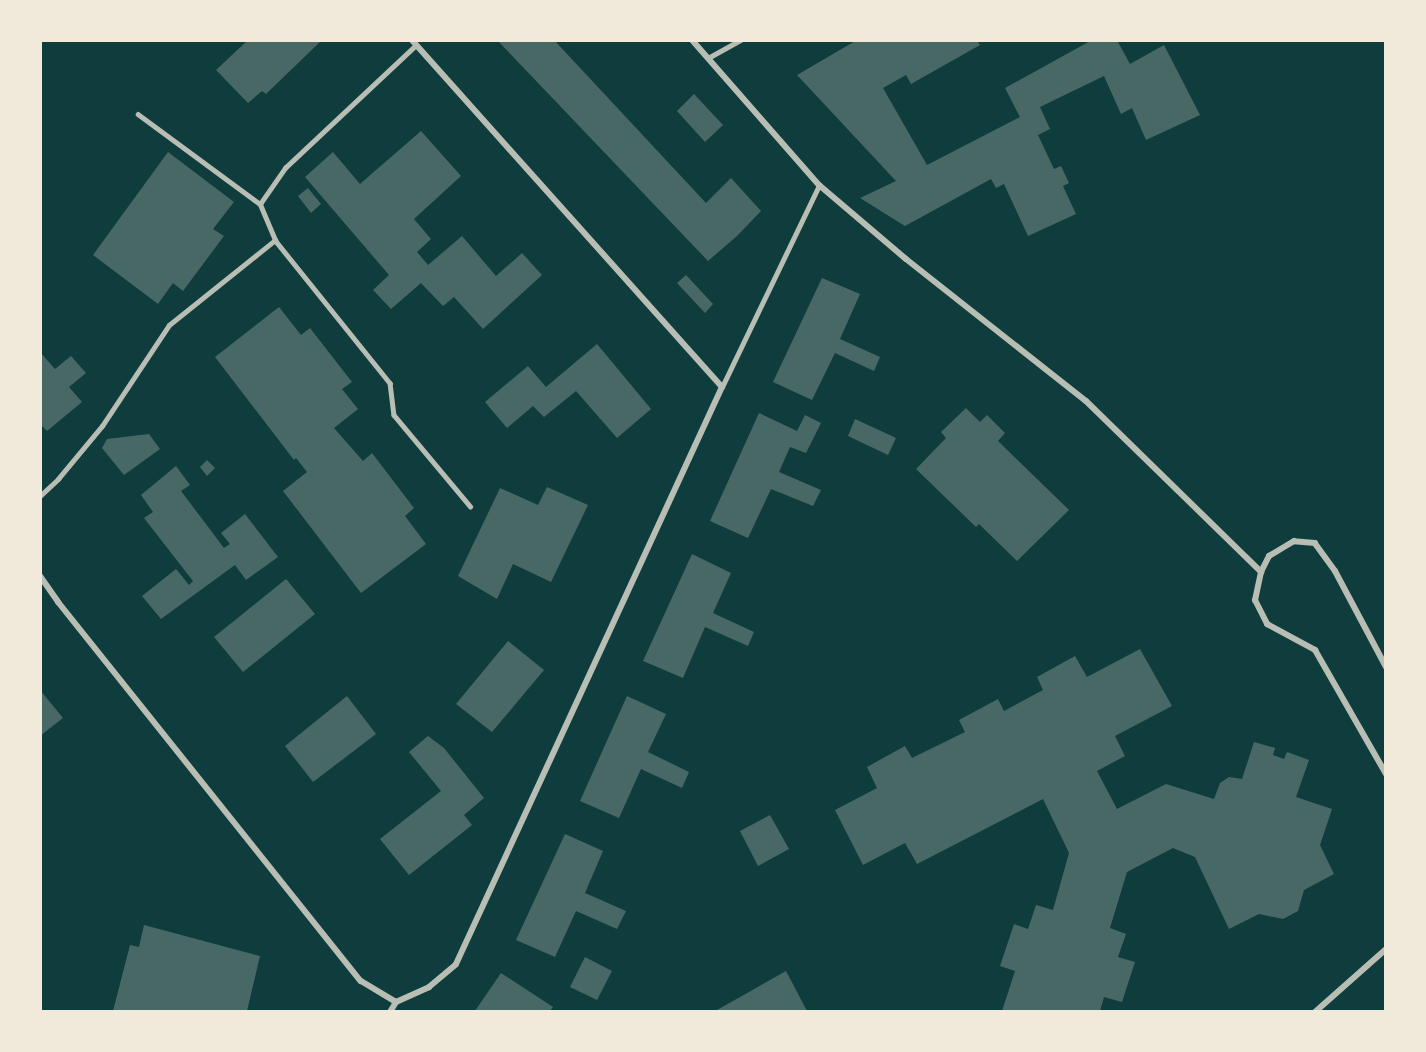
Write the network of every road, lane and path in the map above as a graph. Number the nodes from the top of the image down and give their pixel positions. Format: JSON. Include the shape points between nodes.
{"nodes":[{"id":1,"x":692,"y":40,"type":"edge"},
{"id":2,"x":740,"y":40,"type":"edge"},
{"id":3,"x":414,"y":43,"type":"edge"},
{"id":4,"x":708,"y":58,"type":"junction"},
{"id":5,"x":138,"y":114,"type":"dead end"},
{"id":6,"x":819,"y":185,"type":"junction"},
{"id":7,"x":260,"y":204,"type":"junction"},
{"id":8,"x":275,"y":240,"type":"junction"},
{"id":9,"x":722,"y":387,"type":"junction"},
{"id":10,"x":40,"y":496,"type":"edge"},
{"id":11,"x":470,"y":506,"type":"dead end"},
{"id":12,"x":1261,"y":572,"type":"junction"},
{"id":13,"x":40,"y":576,"type":"edge"},
{"id":14,"x":1386,"y":667,"type":"edge"},
{"id":15,"x":1386,"y":774,"type":"edge"},
{"id":16,"x":1386,"y":949,"type":"edge"},
{"id":17,"x":396,"y":1002,"type":"junction"},
{"id":18,"x":390,"y":1011,"type":"edge"},
{"id":19,"x":1315,"y":1011,"type":"edge"}],
"edges":[{"from":1,"to":4,"type":"street"},
{"from":2,"to":4,"type":"lane"},
{"from":3,"to":7,"type":"lane","via":[[285,168]]},
{"from":3,"to":9,"type":"street"},
{"from":4,"to":6,"type":"street"},
{"from":5,"to":7,"type":"lane"},
{"from":6,"to":9,"type":"lane"},
{"from":6,"to":12,"type":"street","via":[[1086,401]]},
{"from":7,"to":8,"type":"lane"},
{"from":8,"to":10,"type":"lane","via":[[169,325],[102,426]]},
{"from":8,"to":11,"type":"lane","via":[[390,383],[394,415]]},
{"from":9,"to":17,"type":"street","via":[[456,964],[429,987]]},
{"from":12,"to":14,"type":"street","via":[[1269,556],[1294,541],[1315,543],[1335,571]]},
{"from":12,"to":15,"type":"street","via":[[1255,600],[1267,624],[1315,650]]},
{"from":13,"to":17,"type":"street","via":[[361,981]]},
{"from":16,"to":19,"type":"street"},
{"from":17,"to":18,"type":"street"}]}
